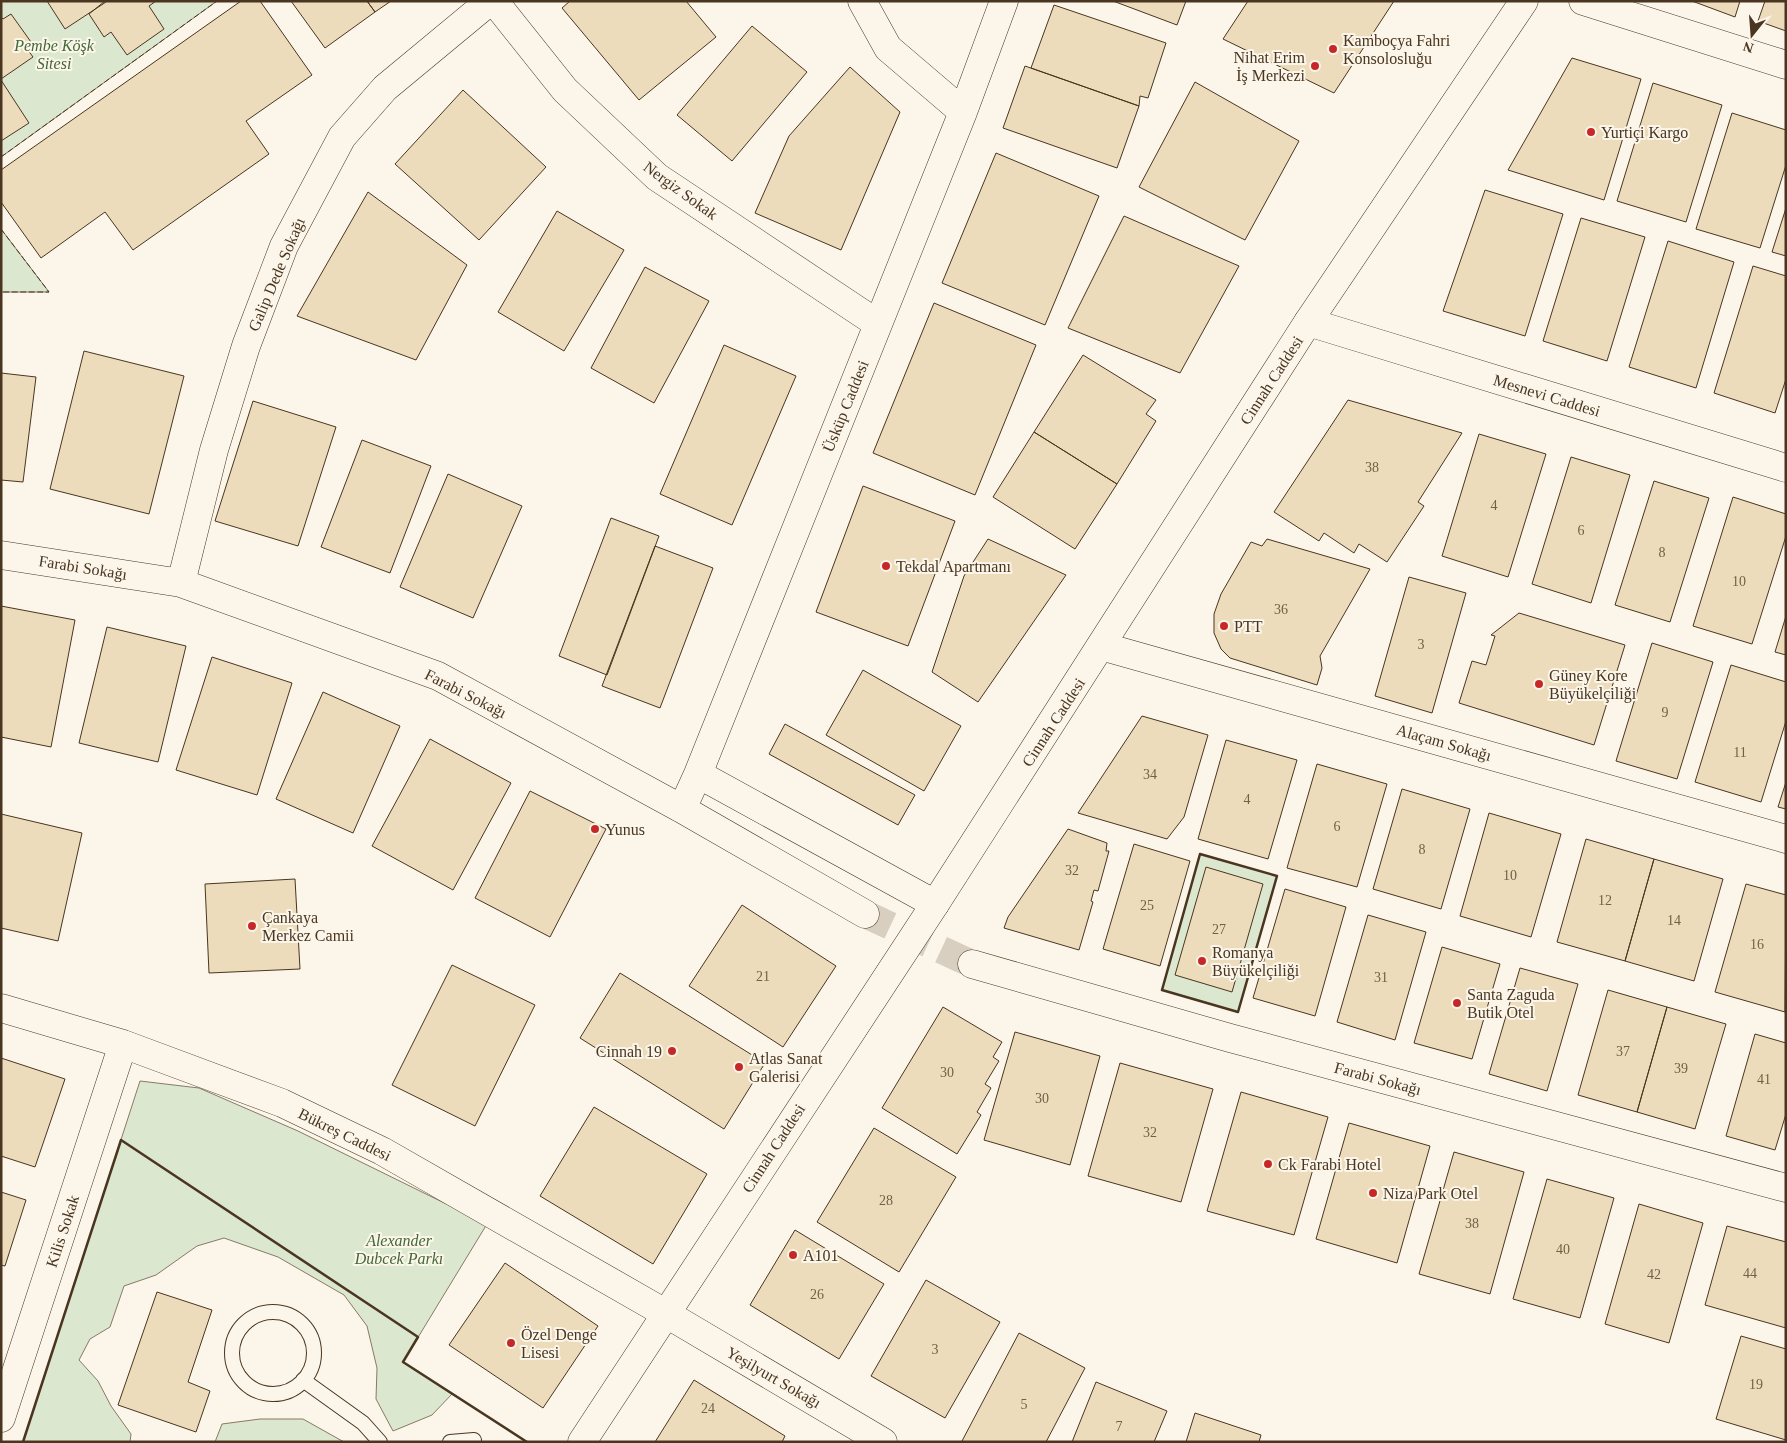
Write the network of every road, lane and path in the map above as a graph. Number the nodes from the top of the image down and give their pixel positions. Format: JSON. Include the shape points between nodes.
{"nodes":[{"id":1,"x":492,"y":1,"type":"edge"},
{"id":2,"x":862,"y":1,"type":"edge"},
{"id":3,"x":1004,"y":1,"type":"edge"},
{"id":4,"x":1524,"y":1,"type":"edge"},
{"id":5,"x":1583,"y":1,"type":"edge"},
{"id":6,"x":1786,"y":65,"type":"edge"},
{"id":7,"x":963,"y":112,"type":"junction"},
{"id":8,"x":1308,"y":322,"type":"junction"},
{"id":9,"x":878,"y":324,"type":"junction"},
{"id":10,"x":1786,"y":468,"type":"edge"},
{"id":11,"x":1,"y":555,"type":"edge"},
{"id":12,"x":180,"y":583,"type":"junction"},
{"id":13,"x":1101,"y":646,"type":"junction"},
{"id":14,"x":698,"y":774,"type":"junction"},
{"id":15,"x":682,"y":809,"type":"junction"},
{"id":16,"x":1786,"y":839,"type":"edge"},
{"id":17,"x":935,"y":904,"type":"junction"},
{"id":18,"x":865,"y":914,"type":"tunnel mouth"},
{"id":19,"x":972,"y":964,"type":"tunnel mouth"},
{"id":20,"x":1,"y":1008,"type":"edge"},
{"id":21,"x":123,"y":1044,"type":"junction"},
{"id":22,"x":1786,"y":1188,"type":"edge"},
{"id":23,"x":665,"y":1313,"type":"junction"},
{"id":24,"x":304,"y":1380,"type":"junction"},
{"id":25,"x":1,"y":1418,"type":"edge"},
{"id":26,"x":474,"y":1440,"type":"dead end"},
{"id":27,"x":380,"y":1442,"type":"edge"},
{"id":28,"x":450,"y":1442,"type":"edge"},
{"id":29,"x":582,"y":1442,"type":"edge"},
{"id":30,"x":884,"y":1442,"type":"edge"}],
"edges":[{"from":1,"to":9,"type":"street","name":"Nergiz Sokak","via":[[565,90],[657,177]]},
{"from":1,"to":12,"type":"street","name":"Galip Dede Sokağı","via":[[385,88],[342,137],[284,246],[246,346],[214,450]]},
{"from":2,"to":7,"type":"street","via":[[888,48]]},
{"from":3,"to":7,"type":"street","name":"Üsküp Caddesi"},
{"from":4,"to":8,"type":"street","name":"Cinnah Caddesi"},
{"from":5,"to":6,"type":"street"},
{"from":7,"to":9,"type":"street","name":"Üsküp Caddesi"},
{"from":8,"to":10,"type":"street","name":"Mesnevi Caddesi"},
{"from":8,"to":13,"type":"street","name":"Cinnah Caddesi"},
{"from":9,"to":14,"type":"street","name":"Üsküp Caddesi"},
{"from":11,"to":12,"type":"street","name":"Farabi Sokağı"},
{"from":12,"to":15,"type":"street","name":"Farabi Sokağı","via":[[438,676]]},
{"from":13,"to":16,"type":"street","name":"Alaçam Sokağı"},
{"from":13,"to":17,"type":"street","name":"Cinnah Caddesi"},
{"from":14,"to":15,"type":"street","name":"Üsküp Caddesi"},
{"from":14,"to":17,"type":"street"},
{"from":15,"to":18,"type":"street","name":"Farabi Sokağı"},
{"from":17,"to":23,"type":"street","name":"Cinnah Caddesi"},
{"from":19,"to":22,"type":"street","name":"Farabi Sokağı","via":[[1230,1038]]},
{"from":20,"to":21,"type":"street","name":"Bükreş Caddesi"},
{"from":21,"to":23,"type":"street","name":"Bükreş Caddesi","via":[[282,1103],[382,1151]]},
{"from":21,"to":25,"type":"street","name":"Kilis Sokak"},
{"from":23,"to":29,"type":"street","name":"Cinnah Caddesi"},
{"from":23,"to":30,"type":"street","name":"Yeşilyurt Sokağı"},
{"from":24,"to":24,"type":"lane","via":[[313,1364],[314,1351],[304,1325],[293,1316],[280,1312],[254,1316],[244,1324],[236,1335],[233,1360],[246,1383],[270,1394],[284,1392]]},
{"from":24,"to":27,"type":"lane","via":[[363,1423]]},
{"from":26,"to":28,"type":"lane"}]}
